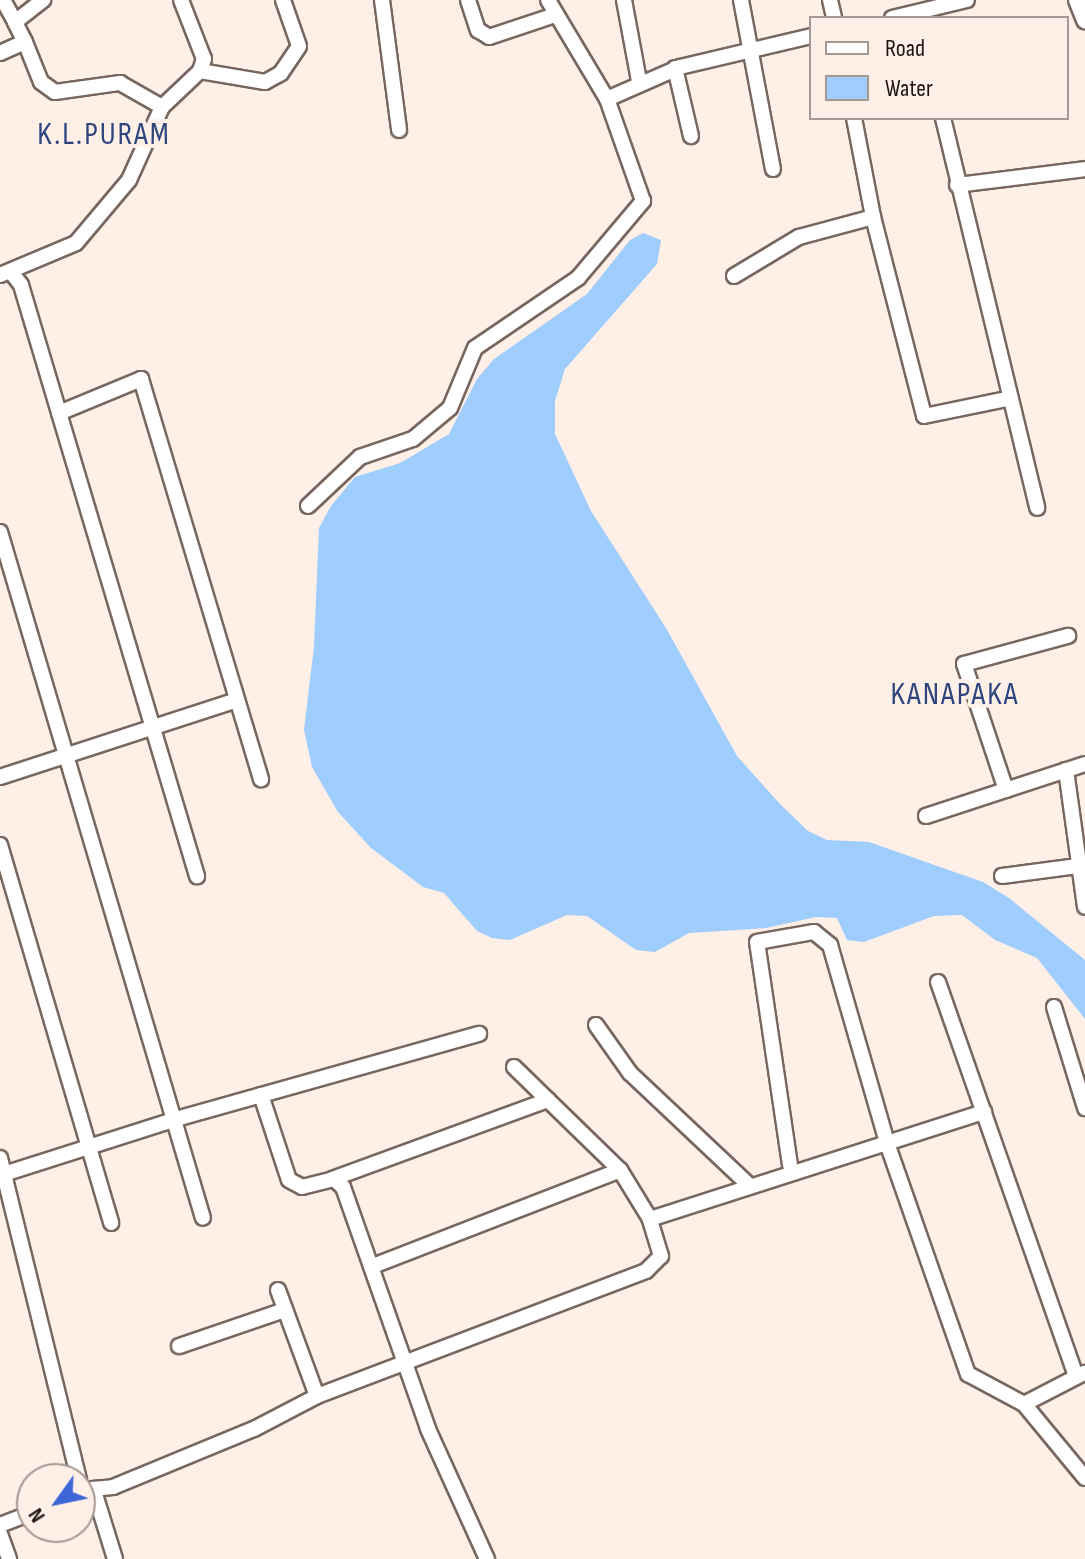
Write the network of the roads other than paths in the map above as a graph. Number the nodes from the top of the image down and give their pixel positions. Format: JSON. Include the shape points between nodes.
{"nodes":[{"id":1,"x":3,"y":0,"type":"edge"},
{"id":2,"x":43,"y":0,"type":"edge"},
{"id":3,"x":181,"y":0,"type":"edge"},
{"id":4,"x":283,"y":0,"type":"edge"},
{"id":5,"x":382,"y":0,"type":"edge"},
{"id":6,"x":468,"y":0,"type":"edge"},
{"id":7,"x":548,"y":0,"type":"edge"},
{"id":8,"x":624,"y":0,"type":"edge"},
{"id":9,"x":741,"y":0,"type":"edge"},
{"id":10,"x":967,"y":0,"type":"edge"},
{"id":11,"x":1077,"y":0,"type":"edge"},
{"id":12,"x":555,"y":15,"type":"junction"},
{"id":13,"x":921,"y":15,"type":"edge"},
{"id":14,"x":1085,"y":20,"type":"edge"},
{"id":15,"x":15,"y":22,"type":"junction"},
{"id":16,"x":809,"y":37,"type":"edge"},
{"id":17,"x":25,"y":42,"type":"junction"},
{"id":18,"x":752,"y":52,"type":"junction"},
{"id":19,"x":0,"y":53,"type":"edge"},
{"id":20,"x":675,"y":68,"type":"junction"},
{"id":21,"x":200,"y":71,"type":"junction"},
{"id":22,"x":639,"y":81,"type":"junction"},
{"id":23,"x":607,"y":99,"type":"junction"},
{"id":24,"x":162,"y":107,"type":"junction"},
{"id":25,"x":854,"y":120,"type":"edge"},
{"id":26,"x":943,"y":120,"type":"edge"},
{"id":27,"x":399,"y":130,"type":"dead end"},
{"id":28,"x":691,"y":136,"type":"dead end"},
{"id":29,"x":773,"y":169,"type":"dead end"},
{"id":30,"x":1085,"y":169,"type":"edge"},
{"id":31,"x":957,"y":185,"type":"junction"},
{"id":32,"x":873,"y":217,"type":"junction"},
{"id":33,"x":6,"y":274,"type":"edge"},
{"id":34,"x":734,"y":276,"type":"dead end"},
{"id":35,"x":1007,"y":399,"type":"junction"},
{"id":36,"x":59,"y":413,"type":"junction"},
{"id":37,"x":308,"y":506,"type":"dead end"},
{"id":38,"x":1037,"y":508,"type":"dead end"},
{"id":39,"x":0,"y":532,"type":"edge"},
{"id":40,"x":1068,"y":636,"type":"dead end"},
{"id":41,"x":234,"y":701,"type":"junction"},
{"id":42,"x":155,"y":727,"type":"junction"},
{"id":43,"x":67,"y":752,"type":"junction"},
{"id":44,"x":1085,"y":764,"type":"edge"},
{"id":45,"x":1066,"y":770,"type":"junction"},
{"id":46,"x":0,"y":777,"type":"edge"},
{"id":47,"x":261,"y":779,"type":"dead end"},
{"id":48,"x":1006,"y":790,"type":"junction"},
{"id":49,"x":926,"y":816,"type":"dead end"},
{"id":50,"x":0,"y":845,"type":"edge"},
{"id":51,"x":1082,"y":866,"type":"edge"},
{"id":52,"x":197,"y":876,"type":"dead end"},
{"id":53,"x":1002,"y":876,"type":"dead end"},
{"id":54,"x":1085,"y":907,"type":"edge"},
{"id":55,"x":938,"y":982,"type":"dead end"},
{"id":56,"x":1054,"y":1007,"type":"dead end"},
{"id":57,"x":596,"y":1025,"type":"dead end"},
{"id":58,"x":479,"y":1034,"type":"dead end"},
{"id":59,"x":514,"y":1067,"type":"dead end"},
{"id":60,"x":261,"y":1095,"type":"junction"},
{"id":61,"x":548,"y":1100,"type":"junction"},
{"id":62,"x":1085,"y":1108,"type":"edge"},
{"id":63,"x":984,"y":1112,"type":"junction"},
{"id":64,"x":176,"y":1119,"type":"junction"},
{"id":65,"x":887,"y":1143,"type":"junction"},
{"id":66,"x":90,"y":1150,"type":"junction"},
{"id":67,"x":790,"y":1165,"type":"dead end"},
{"id":68,"x":2,"y":1168,"type":"edge"},
{"id":69,"x":620,"y":1170,"type":"junction"},
{"id":70,"x":332,"y":1179,"type":"junction"},
{"id":71,"x":750,"y":1186,"type":"junction"},
{"id":72,"x":203,"y":1218,"type":"dead end"},
{"id":73,"x":650,"y":1219,"type":"junction"},
{"id":74,"x":111,"y":1223,"type":"dead end"},
{"id":75,"x":373,"y":1266,"type":"junction"},
{"id":76,"x":278,"y":1290,"type":"dead end"},
{"id":77,"x":285,"y":1310,"type":"junction"},
{"id":78,"x":179,"y":1346,"type":"dead end"},
{"id":79,"x":405,"y":1362,"type":"junction"},
{"id":80,"x":1081,"y":1374,"type":"edge"},
{"id":81,"x":317,"y":1396,"type":"junction"},
{"id":82,"x":1024,"y":1404,"type":"junction"},
{"id":83,"x":75,"y":1463,"type":"edge"},
{"id":84,"x":1085,"y":1478,"type":"edge"},
{"id":85,"x":96,"y":1488,"type":"edge"},
{"id":86,"x":96,"y":1513,"type":"edge"},
{"id":87,"x":0,"y":1534,"type":"edge"},
{"id":88,"x":9,"y":1559,"type":"edge"},
{"id":89,"x":115,"y":1559,"type":"edge"},
{"id":90,"x":487,"y":1559,"type":"edge"}],
"edges":[{"from":1,"to":15,"type":"street"},
{"from":2,"to":15,"type":"street"},
{"from":3,"to":21,"type":"street","via":[[199,39],[204,59]]},
{"from":4,"to":21,"type":"street","via":[[299,46],[281,73],[265,82]]},
{"from":5,"to":27,"type":"street"},
{"from":6,"to":12,"type":"street","via":[[478,30],[489,37]]},
{"from":7,"to":12,"type":"street"},
{"from":8,"to":22,"type":"street"},
{"from":9,"to":18,"type":"street"},
{"from":10,"to":13,"type":"street"},
{"from":11,"to":14,"type":"street"},
{"from":12,"to":23,"type":"street"},
{"from":15,"to":17,"type":"street"},
{"from":16,"to":18,"type":"street"},
{"from":17,"to":19,"type":"street"},
{"from":17,"to":24,"type":"street","via":[[41,82],[55,92],[120,83]]},
{"from":18,"to":20,"type":"street"},
{"from":18,"to":29,"type":"street"},
{"from":20,"to":22,"type":"street"},
{"from":20,"to":28,"type":"street"},
{"from":21,"to":24,"type":"street"},
{"from":22,"to":23,"type":"street"},
{"from":23,"to":37,"type":"street","via":[[643,201],[578,278],[475,348],[450,408],[413,439],[360,457]]},
{"from":24,"to":33,"type":"street","via":[[129,180],[91,229],[62,252]]},
{"from":25,"to":32,"type":"street"},
{"from":26,"to":31,"type":"street"},
{"from":30,"to":31,"type":"street"},
{"from":31,"to":35,"type":"street"},
{"from":32,"to":34,"type":"street","via":[[799,237]]},
{"from":32,"to":35,"type":"street","via":[[924,416]]},
{"from":33,"to":36,"type":"street","via":[[21,285]]},
{"from":35,"to":38,"type":"street"},
{"from":36,"to":41,"type":"street","via":[[141,379]]},
{"from":36,"to":42,"type":"street"},
{"from":39,"to":43,"type":"street"},
{"from":40,"to":48,"type":"street","via":[[964,664]]},
{"from":41,"to":42,"type":"street"},
{"from":41,"to":47,"type":"street"},
{"from":42,"to":43,"type":"street"},
{"from":42,"to":52,"type":"street"},
{"from":43,"to":46,"type":"street"},
{"from":43,"to":64,"type":"street"},
{"from":44,"to":45,"type":"street"},
{"from":45,"to":48,"type":"street"},
{"from":45,"to":51,"type":"street"},
{"from":48,"to":49,"type":"street"},
{"from":50,"to":66,"type":"street"},
{"from":51,"to":53,"type":"street"},
{"from":51,"to":54,"type":"street"},
{"from":55,"to":63,"type":"street"},
{"from":56,"to":62,"type":"street"},
{"from":57,"to":71,"type":"street","via":[[630,1073]]},
{"from":58,"to":60,"type":"street"},
{"from":59,"to":61,"type":"street"},
{"from":60,"to":64,"type":"street"},
{"from":60,"to":70,"type":"street","via":[[289,1180],[302,1187]]},
{"from":61,"to":69,"type":"street"},
{"from":61,"to":70,"type":"street"},
{"from":63,"to":65,"type":"street"},
{"from":63,"to":80,"type":"street"},
{"from":64,"to":66,"type":"street"},
{"from":64,"to":72,"type":"street"},
{"from":65,"to":67,"type":"street","via":[[828,940],[814,932],[757,942]]},
{"from":65,"to":71,"type":"street"},
{"from":65,"to":82,"type":"street","via":[[968,1374]]},
{"from":66,"to":68,"type":"street"},
{"from":66,"to":74,"type":"street"},
{"from":68,"to":83,"type":"street"},
{"from":69,"to":73,"type":"street"},
{"from":69,"to":75,"type":"street"},
{"from":70,"to":75,"type":"street","via":[[343,1187]]},
{"from":71,"to":73,"type":"street"},
{"from":73,"to":79,"type":"street","via":[[661,1256],[646,1271]]},
{"from":75,"to":79,"type":"street"},
{"from":76,"to":77,"type":"street"},
{"from":77,"to":78,"type":"street"},
{"from":77,"to":81,"type":"street"},
{"from":79,"to":81,"type":"street"},
{"from":79,"to":90,"type":"street","via":[[428,1429]]},
{"from":80,"to":82,"type":"street"},
{"from":81,"to":85,"type":"street","via":[[209,1448]]},
{"from":82,"to":84,"type":"street"},
{"from":86,"to":89,"type":"street"},
{"from":87,"to":88,"type":"street"}]}
